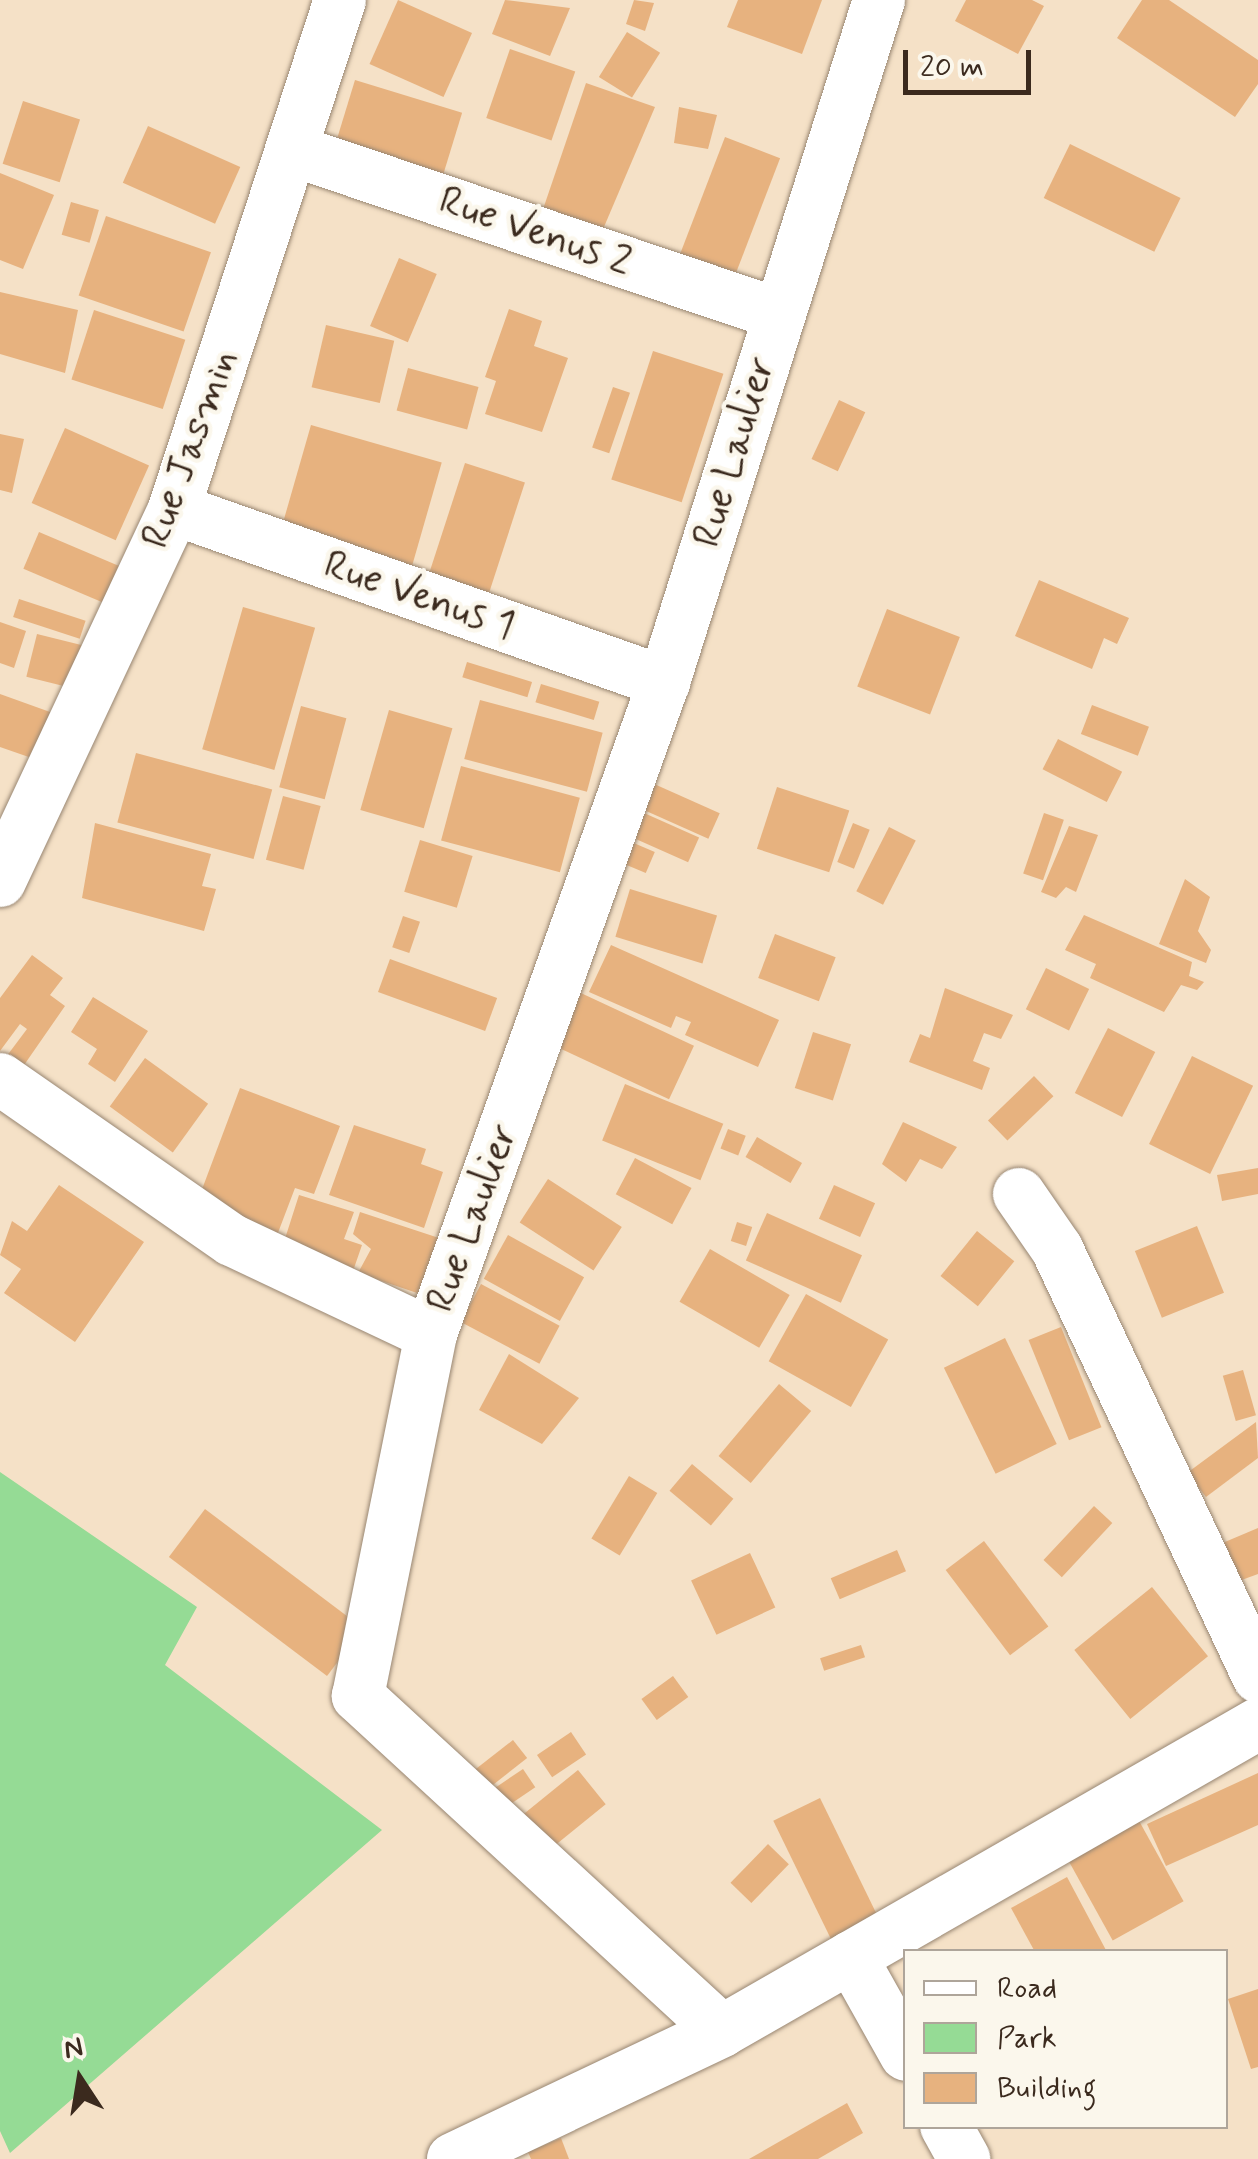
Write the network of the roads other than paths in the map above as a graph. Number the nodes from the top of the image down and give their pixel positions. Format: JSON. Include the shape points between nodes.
{"nodes":[{"id":1,"x":340,"y":0,"type":"edge"},
{"id":2,"x":880,"y":0,"type":"edge"},
{"id":3,"x":292,"y":150,"type":"junction"},
{"id":4,"x":778,"y":314,"type":"junction"},
{"id":5,"x":174,"y":509,"type":"junction"},
{"id":6,"x":664,"y":682,"type":"junction"},
{"id":7,"x":0,"y":882,"type":"edge"},
{"id":8,"x":0,"y":1079,"type":"edge"},
{"id":9,"x":1018,"y":1194,"type":"dead end"},
{"id":10,"x":432,"y":1334,"type":"junction"},
{"id":11,"x":1258,"y":1678,"type":"edge"},
{"id":12,"x":1258,"y":1724,"type":"edge"},
{"id":13,"x":850,"y":1957,"type":"junction"},
{"id":14,"x":722,"y":2031,"type":"junction"},
{"id":15,"x":903,"y":2050,"type":"edge"},
{"id":16,"x":948,"y":2129,"type":"edge"},
{"id":17,"x":453,"y":2159,"type":"edge"},
{"id":18,"x":964,"y":2159,"type":"edge"}],
"edges":[{"from":1,"to":3,"type":"street","name":"Rue Jasmin"},
{"from":2,"to":4,"type":"street","name":"Rue Laulier"},
{"from":3,"to":4,"type":"street","name":"Rue Venus 2"},
{"from":3,"to":5,"type":"street","name":"Rue Jasmin"},
{"from":4,"to":6,"type":"street","name":"Rue Laulier"},
{"from":5,"to":6,"type":"street","name":"Rue Venus 1"},
{"from":5,"to":7,"type":"street","name":"Rue Jasmin"},
{"from":6,"to":10,"type":"street","name":"Rue Laulier"},
{"from":8,"to":10,"type":"street","via":[[232,1240]]},
{"from":9,"to":11,"type":"street","via":[[1057,1249]]},
{"from":10,"to":14,"type":"street","name":"Rue Laulier","via":[[358,1696]]},
{"from":12,"to":13,"type":"street"},
{"from":13,"to":14,"type":"street"},
{"from":13,"to":15,"type":"street"},
{"from":14,"to":17,"type":"street"},
{"from":16,"to":18,"type":"street"}]}
